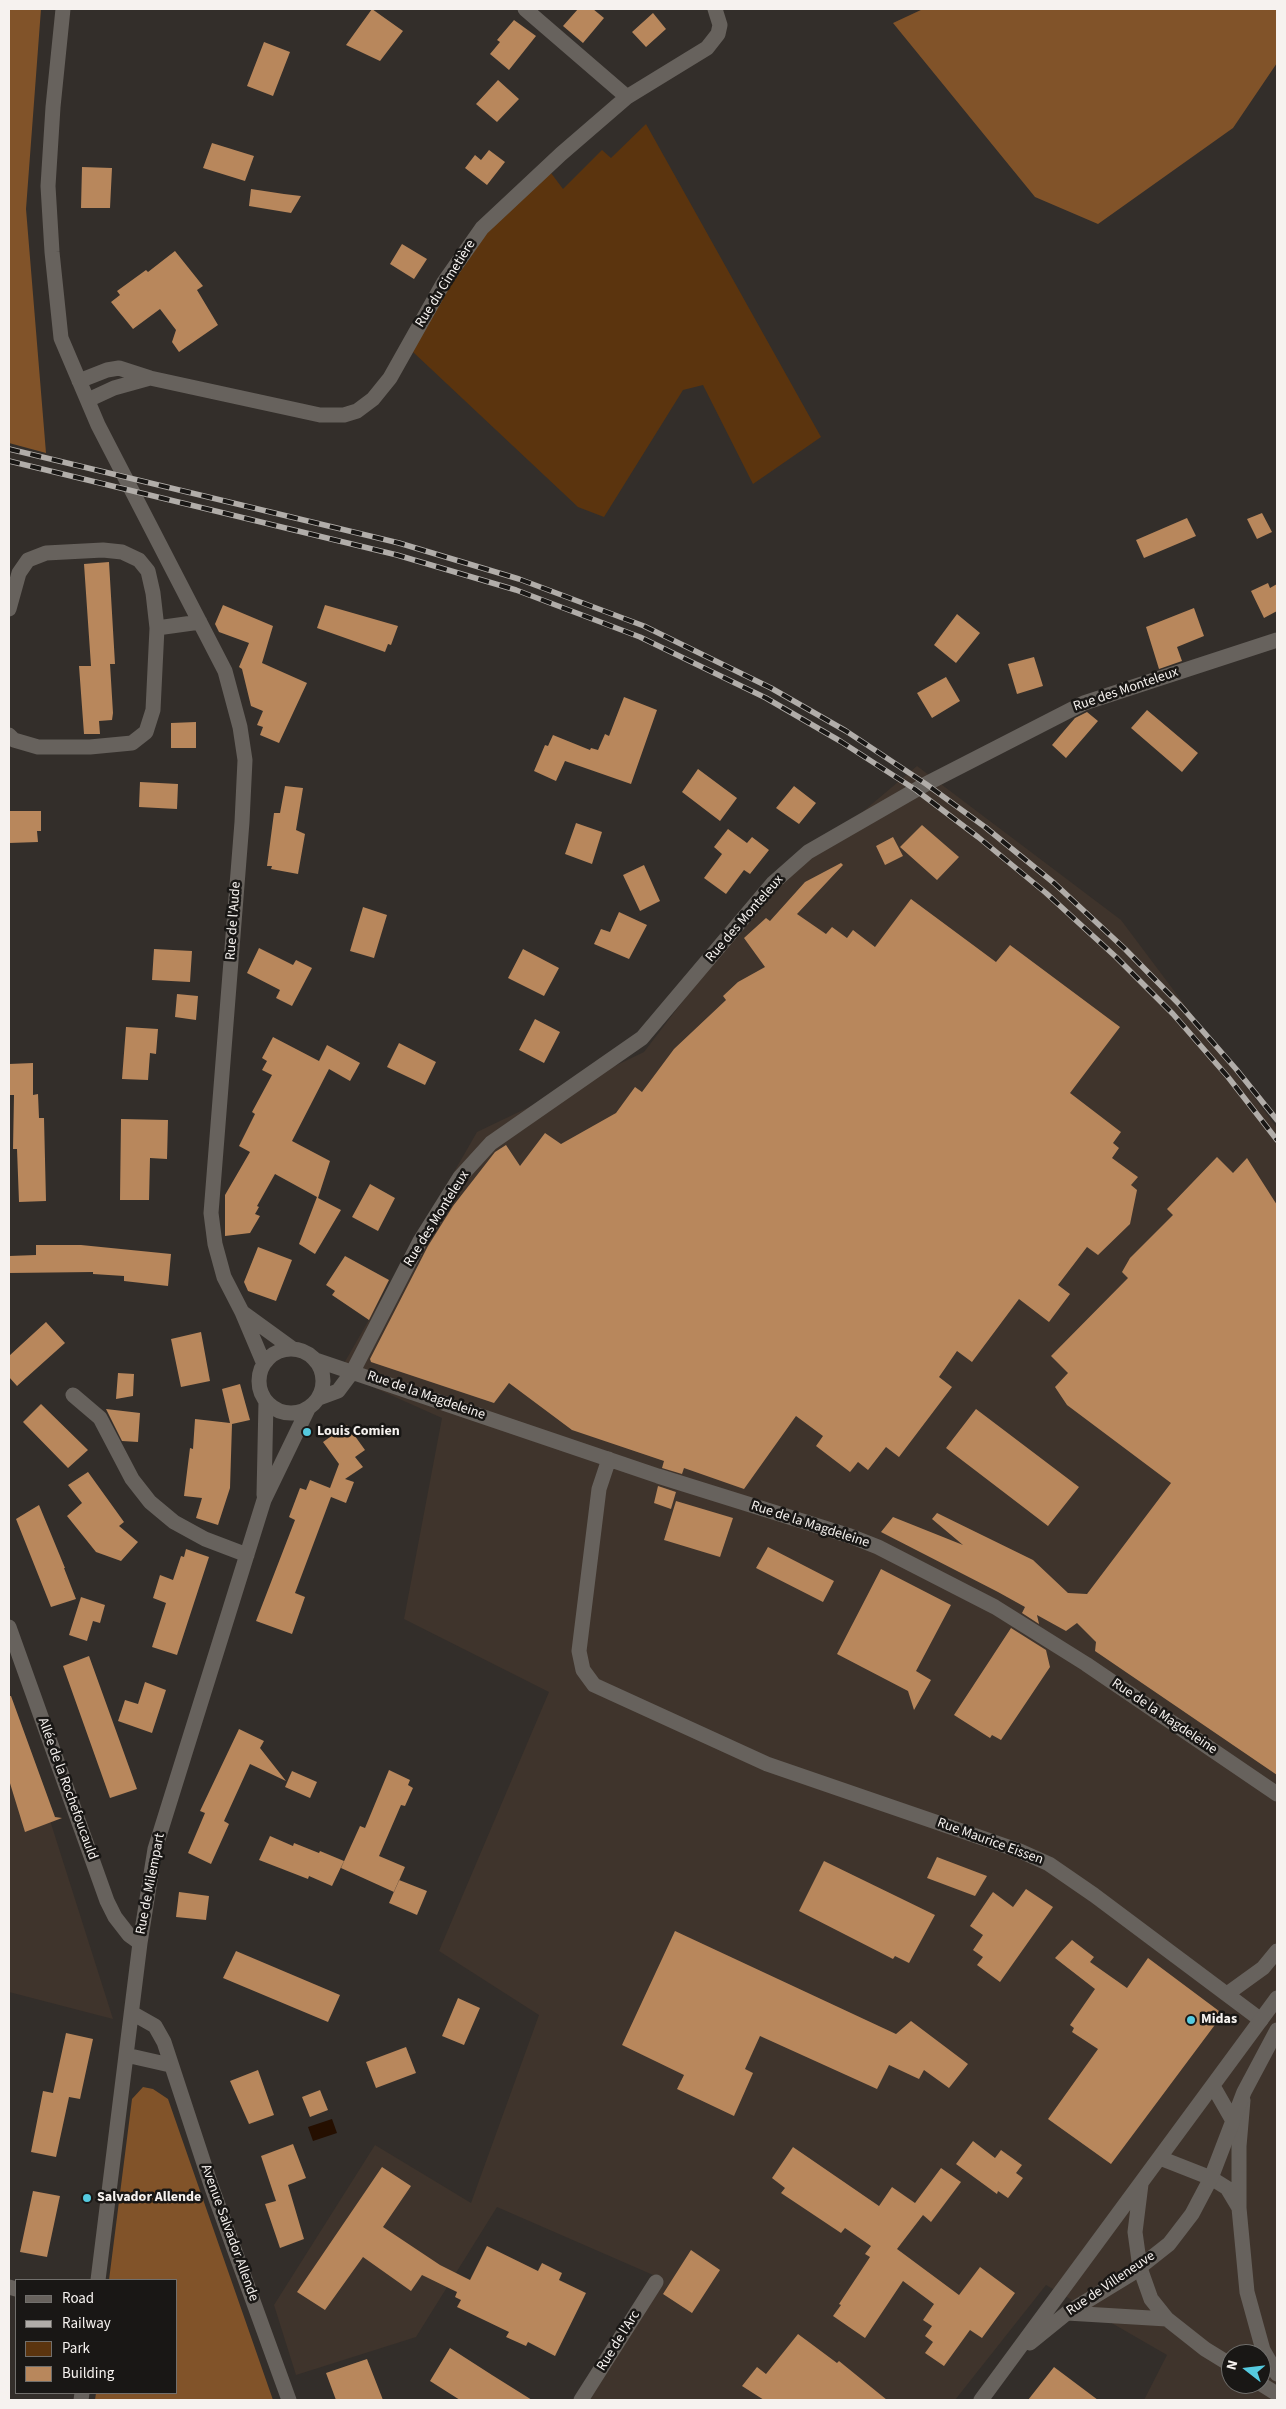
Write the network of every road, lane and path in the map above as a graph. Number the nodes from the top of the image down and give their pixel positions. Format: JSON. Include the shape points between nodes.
{"nodes":[{"id":1,"x":62,"y":9,"type":"edge"},
{"id":2,"x":525,"y":9,"type":"edge"},
{"id":3,"x":715,"y":9,"type":"edge"},
{"id":4,"x":627,"y":97,"type":"junction"},
{"id":5,"x":150,"y":378,"type":"junction"},
{"id":6,"x":79,"y":381,"type":"junction"},
{"id":7,"x":88,"y":400,"type":"junction"},
{"id":8,"x":9,"y":609,"type":"edge"},
{"id":9,"x":200,"y":622,"type":"junction"},
{"id":10,"x":157,"y":628,"type":"junction"},
{"id":11,"x":1277,"y":640,"type":"edge"},
{"id":12,"x":9,"y":735,"type":"edge"},
{"id":13,"x":242,"y":1312,"type":"junction"},
{"id":14,"x":293,"y":1349,"type":"junction"},
{"id":15,"x":316,"y":1360,"type":"junction"},
{"id":16,"x":264,"y":1364,"type":"junction"},
{"id":17,"x":353,"y":1371,"type":"junction"},
{"id":18,"x":73,"y":1395,"type":"dead end"},
{"id":19,"x":319,"y":1398,"type":"junction"},
{"id":20,"x":266,"y":1401,"type":"junction"},
{"id":21,"x":308,"y":1409,"type":"junction"},
{"id":22,"x":609,"y":1458,"type":"junction"},
{"id":23,"x":264,"y":1500,"type":"junction"},
{"id":24,"x":247,"y":1555,"type":"junction"},
{"id":25,"x":9,"y":1627,"type":"edge"},
{"id":26,"x":1277,"y":1794,"type":"edge"},
{"id":27,"x":140,"y":1943,"type":"junction"},
{"id":28,"x":1277,"y":1951,"type":"edge"},
{"id":29,"x":1227,"y":1994,"type":"junction"},
{"id":30,"x":1277,"y":1998,"type":"edge"},
{"id":31,"x":132,"y":2013,"type":"junction"},
{"id":32,"x":1261,"y":2020,"type":"junction"},
{"id":33,"x":1277,"y":2030,"type":"edge"},
{"id":34,"x":126,"y":2055,"type":"junction"},
{"id":35,"x":170,"y":2065,"type":"junction"},
{"id":36,"x":1213,"y":2086,"type":"junction"},
{"id":37,"x":1244,"y":2092,"type":"junction"},
{"id":38,"x":1233,"y":2121,"type":"junction"},
{"id":39,"x":1160,"y":2158,"type":"junction"},
{"id":40,"x":1211,"y":2178,"type":"junction"},
{"id":41,"x":1142,"y":2182,"type":"junction"},
{"id":42,"x":1239,"y":2208,"type":"junction"},
{"id":43,"x":1140,"y":2268,"type":"junction"},
{"id":44,"x":98,"y":2279,"type":"edge"},
{"id":45,"x":656,"y":2282,"type":"dead end"},
{"id":46,"x":1067,"y":2313,"type":"junction"},
{"id":47,"x":1167,"y":2319,"type":"junction"},
{"id":48,"x":1014,"y":2356,"type":"junction"},
{"id":49,"x":1221,"y":2359,"type":"edge"},
{"id":50,"x":1277,"y":2374,"type":"edge"},
{"id":51,"x":289,"y":2400,"type":"edge"},
{"id":52,"x":581,"y":2400,"type":"edge"},
{"id":53,"x":980,"y":2400,"type":"edge"}],
"edges":[{"from":1,"to":6,"type":"street","name":"Rue de l'Aude","via":[[48,186],[61,338]]},
{"from":2,"to":4,"type":"street"},
{"from":3,"to":4,"type":"street","name":"Rue du Cimetière","via":[[720,25],[708,48]]},
{"from":4,"to":5,"type":"street","name":"Rue du Cimetière","via":[[482,228],[448,276],[386,384],[357,411],[344,415],[320,415]]},
{"from":5,"to":6,"type":"street","name":"Rue du Cimetière","via":[[119,368]]},
{"from":5,"to":7,"type":"street","name":"Rue du Cimetière","via":[[114,388]]},
{"from":6,"to":7,"type":"street","name":"Rue de l'Aude"},
{"from":7,"to":9,"type":"street","name":"Rue de l'Aude"},
{"from":8,"to":10,"type":"street","via":[[18,573],[28,560],[46,553],[122,552],[139,560],[148,571]]},
{"from":9,"to":10,"type":"street"},
{"from":9,"to":13,"type":"street","name":"Rue de l'Aude","via":[[225,671],[245,760],[211,1213],[224,1277]]},
{"from":10,"to":12,"type":"street","via":[[153,710],[146,732],[132,743],[38,747],[14,740]]},
{"from":11,"to":17,"type":"street","name":"Rue des Monteleux","via":[[1084,703],[926,784],[808,852],[773,883],[642,1038],[491,1143],[460,1177],[420,1241]]},
{"from":13,"to":14,"type":"street"},
{"from":13,"to":16,"type":"street","name":"Rue de l'Aude"},
{"from":14,"to":15,"type":"street","via":[[302,1350]]},
{"from":14,"to":16,"type":"street","via":[[282,1350]]},
{"from":15,"to":17,"type":"street","name":"Rue de la Magdeleine"},
{"from":15,"to":19,"type":"street","via":[[324,1386]]},
{"from":16,"to":20,"type":"street","via":[[259,1376],[260,1390]]},
{"from":17,"to":19,"type":"street","name":"Rue des Monteleux","via":[[338,1391]]},
{"from":17,"to":22,"type":"street","name":"Rue de la Magdeleine"},
{"from":18,"to":24,"type":"street","via":[[100,1418],[132,1479],[150,1502],[174,1522],[205,1539]]},
{"from":19,"to":21,"type":"street"},
{"from":20,"to":21,"type":"street","via":[[278,1411],[293,1414]]},
{"from":20,"to":23,"type":"street","name":"Rue de Milempart"},
{"from":21,"to":23,"type":"street","name":"Rue de Milempart"},
{"from":22,"to":26,"type":"street","name":"Rue de la Magdeleine","via":[[878,1547],[995,1607],[1086,1664]]},
{"from":22,"to":29,"type":"street","name":"Rue Maurice Eissen","via":[[599,1489],[579,1651],[583,1670],[594,1685],[766,1764],[1020,1851],[1049,1864]]},
{"from":23,"to":24,"type":"street","name":"Rue de Milempart"},
{"from":24,"to":27,"type":"street","name":"Rue de Milempart","via":[[154,1849]]},
{"from":25,"to":27,"type":"street","name":"Allée de la Rochefoucauld","via":[[107,1901],[129,1935]]},
{"from":27,"to":31,"type":"street","name":"Rue de Milempart"},
{"from":28,"to":29,"type":"street","via":[[1263,1968]]},
{"from":29,"to":32,"type":"street","name":"Rue Maurice Eissen"},
{"from":30,"to":32,"type":"street"},
{"from":31,"to":34,"type":"street","name":"Rue de Milempart"},
{"from":31,"to":35,"type":"street","name":"Avenue Salvador Allende","via":[[155,2026],[164,2042]]},
{"from":32,"to":36,"type":"street"},
{"from":33,"to":37,"type":"street","name":"Rue de Villeneuve"},
{"from":34,"to":35,"type":"street"},
{"from":34,"to":44,"type":"street","name":"Rue de Milempart"},
{"from":35,"to":51,"type":"street","name":"Avenue Salvador Allende"},
{"from":36,"to":38,"type":"street"},
{"from":36,"to":39,"type":"street"},
{"from":37,"to":38,"type":"street","name":"Rue de Villeneuve"},
{"from":37,"to":42,"type":"street","name":"Rue de Villeneuve","via":[[1239,2146]]},
{"from":38,"to":40,"type":"street","name":"Rue de Villeneuve"},
{"from":39,"to":40,"type":"street"},
{"from":39,"to":41,"type":"street"},
{"from":40,"to":42,"type":"street","via":[[1227,2188]]},
{"from":40,"to":43,"type":"street","name":"Rue de Villeneuve","via":[[1192,2214],[1169,2244]]},
{"from":41,"to":43,"type":"street","via":[[1135,2232]]},
{"from":41,"to":48,"type":"street"},
{"from":42,"to":50,"type":"street","name":"Rue de Villeneuve","via":[[1247,2292],[1263,2350]]},
{"from":43,"to":46,"type":"street","name":"Rue de Villeneuve"},
{"from":43,"to":47,"type":"street","via":[[1152,2299]]},
{"from":45,"to":52,"type":"street","name":"Rue de l'Arc"},
{"from":46,"to":47,"type":"street"},
{"from":46,"to":48,"type":"street","name":"Rue de Villeneuve"},
{"from":47,"to":49,"type":"street"},
{"from":48,"to":53,"type":"street"}]}
